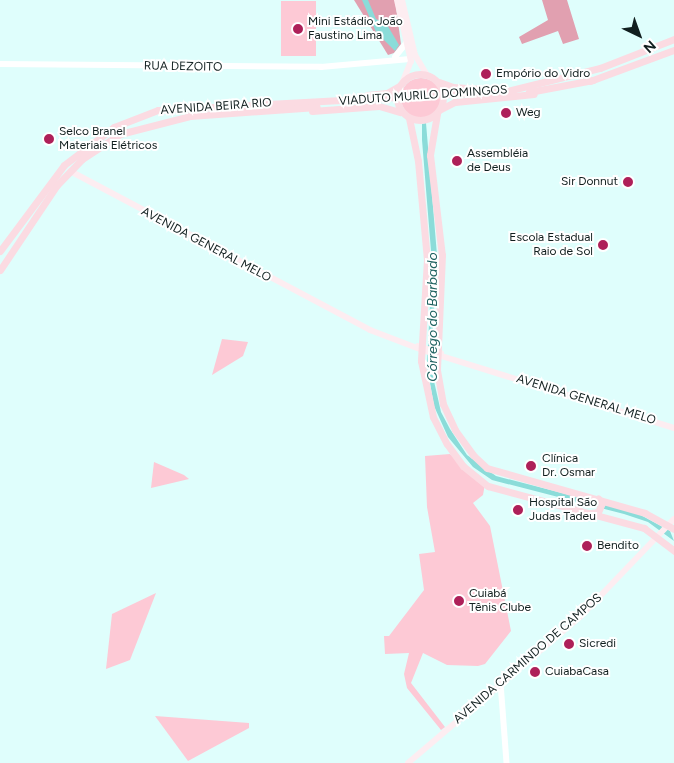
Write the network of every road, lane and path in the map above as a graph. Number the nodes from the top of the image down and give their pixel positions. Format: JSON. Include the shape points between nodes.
{"nodes":[{"id":1,"x":397,"y":0,"type":"edge"},
{"id":2,"x":402,"y":0,"type":"edge"},
{"id":3,"x":674,"y":39,"type":"edge"},
{"id":4,"x":407,"y":42,"type":"junction"},
{"id":5,"x":674,"y":50,"type":"edge"},
{"id":6,"x":395,"y":57,"type":"junction"},
{"id":7,"x":410,"y":58,"type":"junction"},
{"id":8,"x":0,"y":64,"type":"edge"},
{"id":9,"x":427,"y":75,"type":"junction"},
{"id":10,"x":571,"y":77,"type":"junction"},
{"id":11,"x":436,"y":80,"type":"junction"},
{"id":12,"x":593,"y":80,"type":"junction"},
{"id":13,"x":401,"y":84,"type":"junction"},
{"id":14,"x":537,"y":89,"type":"junction"},
{"id":15,"x":281,"y":102,"type":"junction"},
{"id":16,"x":310,"y":105,"type":"junction"},
{"id":17,"x":158,"y":110,"type":"junction"},
{"id":18,"x":277,"y":110,"type":"junction"},
{"id":19,"x":439,"y":112,"type":"junction"},
{"id":20,"x":402,"y":113,"type":"junction"},
{"id":21,"x":408,"y":118,"type":"junction"},
{"id":22,"x":152,"y":123,"type":"junction"},
{"id":23,"x":70,"y":171,"type":"junction"},
{"id":24,"x":38,"y":196,"type":"junction"},
{"id":25,"x":28,"y":225,"type":"junction"},
{"id":26,"x":0,"y":251,"type":"edge"},
{"id":27,"x":0,"y":270,"type":"edge"},
{"id":28,"x":422,"y":348,"type":"junction"},
{"id":29,"x":437,"y":352,"type":"junction"},
{"id":30,"x":674,"y":428,"type":"edge"},
{"id":31,"x":600,"y":501,"type":"junction"},
{"id":32,"x":611,"y":504,"type":"junction"},
{"id":33,"x":594,"y":512,"type":"junction"},
{"id":34,"x":607,"y":515,"type":"junction"},
{"id":35,"x":674,"y":519,"type":"edge"},
{"id":36,"x":671,"y":526,"type":"edge"},
{"id":37,"x":660,"y":536,"type":"junction"},
{"id":38,"x":674,"y":551,"type":"edge"},
{"id":39,"x":501,"y":683,"type":"junction"},
{"id":40,"x":408,"y":763,"type":"edge"},
{"id":41,"x":507,"y":763,"type":"edge"}],
"edges":[{"from":1,"to":4,"type":"main road"},
{"from":2,"to":9,"type":"main road","via":[[415,55]]},
{"from":3,"to":10,"type":"main road"},
{"from":4,"to":6,"type":"street"},
{"from":4,"to":7,"type":"main road"},
{"from":5,"to":12,"type":"main road"},
{"from":6,"to":7,"type":"street","name":"RUA DEZOITO"},
{"from":6,"to":8,"type":"street","name":"RUA DEZOITO","via":[[365,64],[321,67]]},
{"from":7,"to":13,"type":"main road","via":[[409,72]]},
{"from":9,"to":11,"type":"main road"},
{"from":9,"to":13,"type":"main road","via":[[413,75]]},
{"from":10,"to":11,"type":"main road","via":[[486,89],[453,87]]},
{"from":10,"to":14,"type":"main road"},
{"from":11,"to":19,"type":"main road","via":[[444,94]]},
{"from":12,"to":14,"type":"main road"},
{"from":12,"to":19,"type":"main road","via":[[544,93],[455,102]]},
{"from":13,"to":15,"type":"main road","name":"AVENIDA BEIRA RIO","via":[[383,94]]},
{"from":13,"to":20,"type":"main road","via":[[397,100]]},
{"from":14,"to":16,"type":"main road","name":"VIADUTO MURILO DOMINGOS"},
{"from":15,"to":16,"type":"main road","name":"AVENIDA BEIRA RIO"},
{"from":15,"to":17,"type":"main road","name":"AVENIDA BEIRA RIO"},
{"from":16,"to":18,"type":"main road","name":"AVENIDA BEIRA RIO"},
{"from":17,"to":22,"type":"main road"},
{"from":17,"to":24,"type":"main road","name":"AVENIDA BEIRA RIO","via":[[114,127],[82,149]]},
{"from":18,"to":20,"type":"main road","name":"AVENIDA BEIRA RIO","via":[[380,106]]},
{"from":18,"to":22,"type":"main road","name":"AVENIDA BEIRA RIO","via":[[190,116]]},
{"from":19,"to":21,"type":"main road","via":[[424,121]]},
{"from":19,"to":29,"type":"main road","via":[[430,155],[442,255]]},
{"from":20,"to":21,"type":"main road"},
{"from":21,"to":28,"type":"main road","via":[[418,161],[427,259]]},
{"from":22,"to":23,"type":"main road","name":"AVENIDA BEIRA RIO","via":[[120,134]]},
{"from":23,"to":25,"type":"main road","name":"AVENIDA BEIRA RIO"},
{"from":23,"to":28,"type":"main road","name":"AVENIDA GENERAL MELO","via":[[344,318]]},
{"from":24,"to":25,"type":"main road","via":[[22,222]]},
{"from":24,"to":26,"type":"main road","name":"AVENIDA BEIRA RIO"},
{"from":25,"to":27,"type":"main road","name":"AVENIDA BEIRA RIO"},
{"from":28,"to":29,"type":"main road","name":"AVENIDA GENERAL MELO"},
{"from":28,"to":33,"type":"main road","via":[[433,417],[463,466],[488,486]]},
{"from":29,"to":30,"type":"main road","name":"AVENIDA GENERAL MELO"},
{"from":29,"to":31,"type":"main road","via":[[443,404],[476,459],[500,472]]},
{"from":31,"to":32,"type":"main road"},
{"from":31,"to":33,"type":"main road"},
{"from":32,"to":34,"type":"main road"},
{"from":32,"to":36,"type":"main road"},
{"from":33,"to":34,"type":"main road"},
{"from":34,"to":37,"type":"main road"},
{"from":35,"to":36,"type":"main road","name":"AVENIDA CARMINDO DE CAMPOS"},
{"from":36,"to":37,"type":"main road","name":"AVENIDA CARMINDO DE CAMPOS"},
{"from":37,"to":38,"type":"main road"},
{"from":37,"to":39,"type":"main road","name":"AVENIDA CARMINDO DE CAMPOS","via":[[581,616]]},
{"from":39,"to":40,"type":"main road","name":"AVENIDA CARMINDO DE CAMPOS"},
{"from":39,"to":41,"type":"street"}]}
